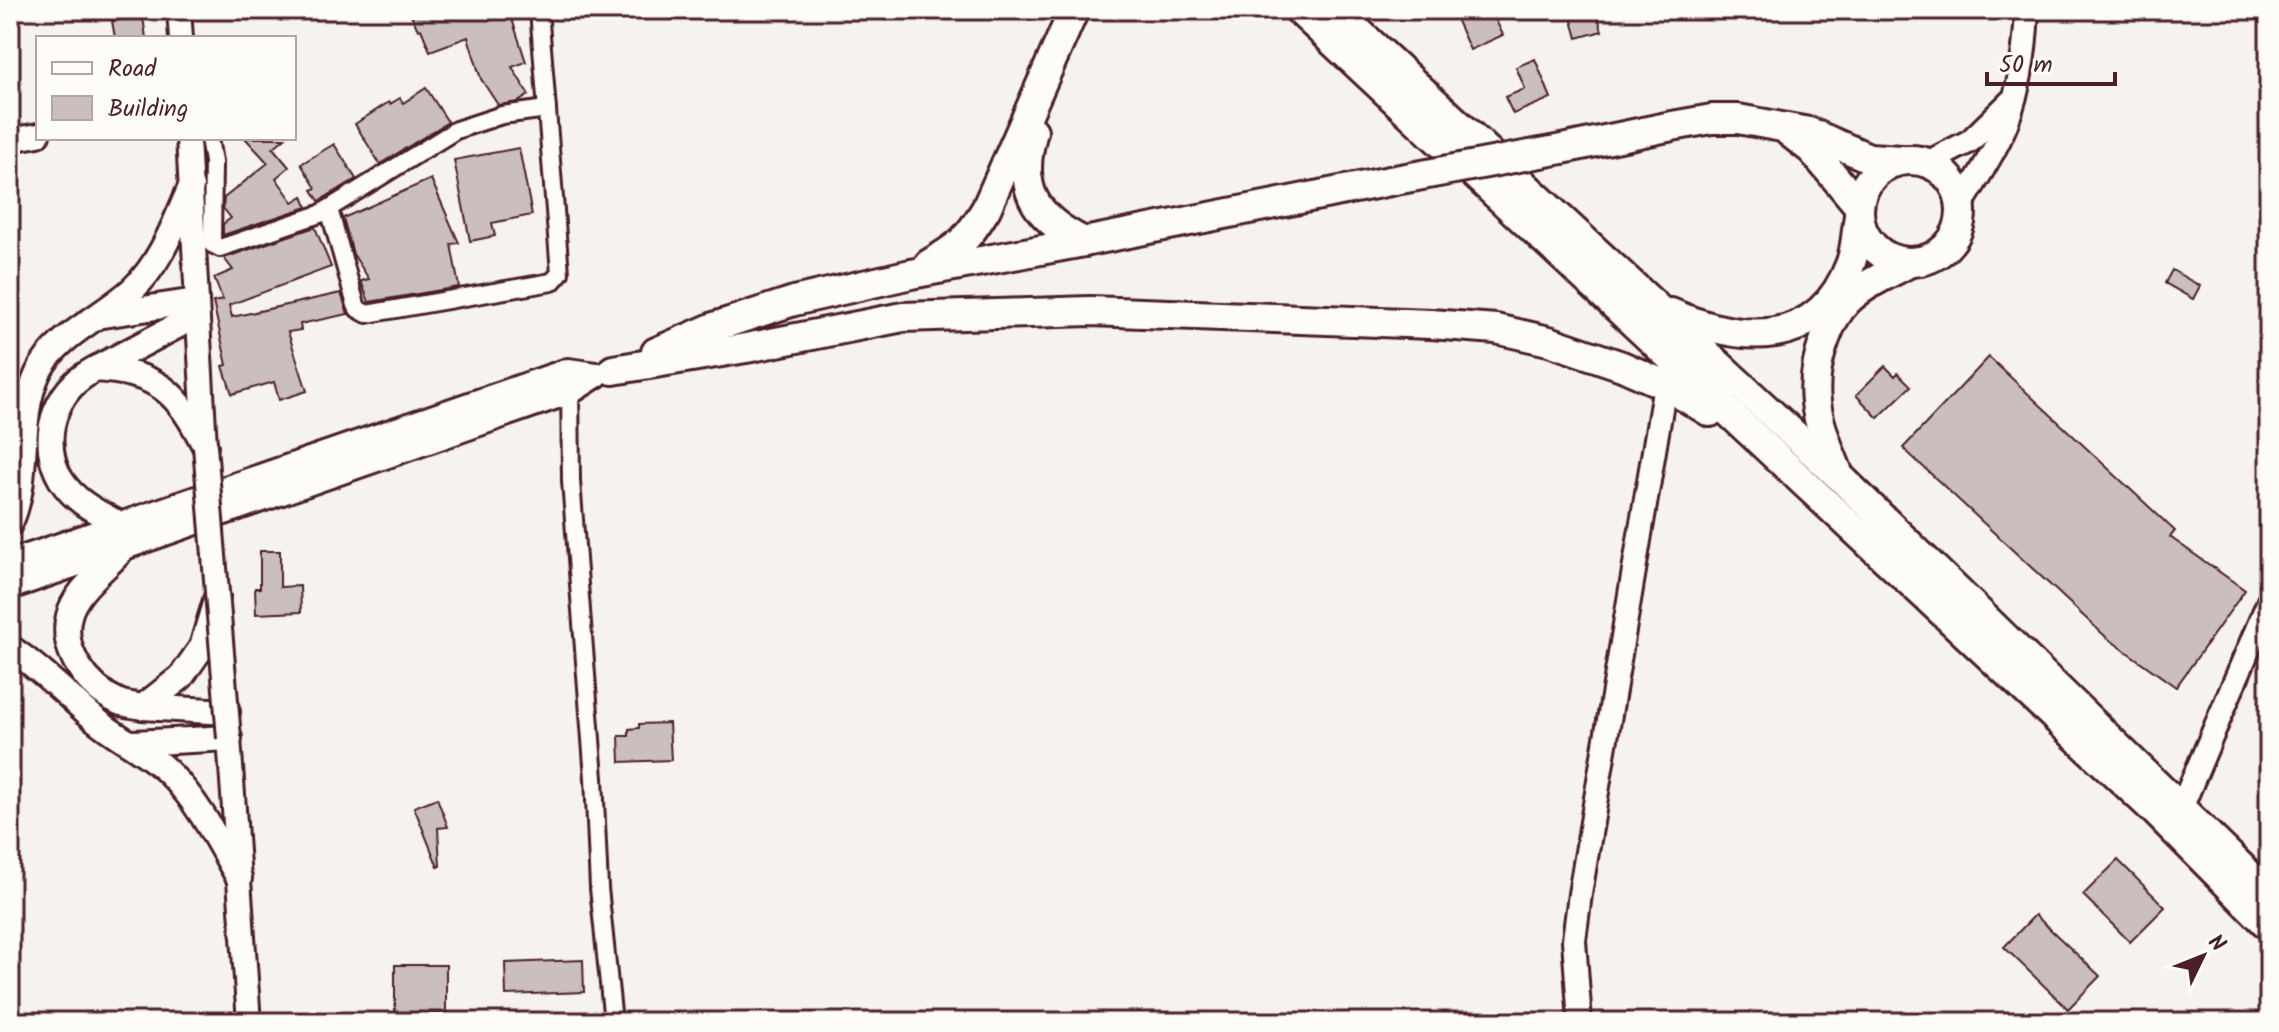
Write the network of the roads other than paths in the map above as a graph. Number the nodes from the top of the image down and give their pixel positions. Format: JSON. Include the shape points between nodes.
{"nodes":[{"id":1,"x":179,"y":10,"type":"edge"},
{"id":2,"x":539,"y":10,"type":"edge"},
{"id":3,"x":1074,"y":10,"type":"edge"},
{"id":4,"x":1087,"y":10,"type":"edge"},
{"id":5,"x":1299,"y":10,"type":"edge"},
{"id":6,"x":1335,"y":10,"type":"edge"},
{"id":7,"x":2027,"y":10,"type":"edge"},
{"id":8,"x":181,"y":36,"type":"edge"},
{"id":9,"x":2014,"y":97,"type":"junction"},
{"id":10,"x":547,"y":109,"type":"junction"},
{"id":11,"x":1782,"y":126,"type":"junction"},
{"id":12,"x":36,"y":135,"type":"edge"},
{"id":13,"x":10,"y":140,"type":"edge"},
{"id":14,"x":188,"y":140,"type":"edge"},
{"id":15,"x":209,"y":140,"type":"edge"},
{"id":16,"x":1914,"y":161,"type":"junction"},
{"id":17,"x":191,"y":187,"type":"junction"},
{"id":18,"x":1961,"y":205,"type":"junction"},
{"id":19,"x":329,"y":209,"type":"junction"},
{"id":20,"x":1859,"y":211,"type":"junction"},
{"id":21,"x":1084,"y":242,"type":"junction"},
{"id":22,"x":1910,"y":262,"type":"junction"},
{"id":23,"x":911,"y":274,"type":"junction"},
{"id":24,"x":1650,"y":304,"type":"junction"},
{"id":25,"x":196,"y":309,"type":"junction"},
{"id":26,"x":102,"y":315,"type":"junction"},
{"id":27,"x":95,"y":369,"type":"junction"},
{"id":28,"x":587,"y":377,"type":"junction"},
{"id":29,"x":1665,"y":385,"type":"junction"},
{"id":30,"x":205,"y":446,"type":"junction"},
{"id":31,"x":1776,"y":459,"type":"junction"},
{"id":32,"x":1841,"y":478,"type":"junction"},
{"id":33,"x":10,"y":523,"type":"edge"},
{"id":34,"x":121,"y":536,"type":"junction"},
{"id":35,"x":10,"y":563,"type":"edge"},
{"id":36,"x":10,"y":587,"type":"edge"},
{"id":37,"x":218,"y":595,"type":"junction"},
{"id":38,"x":2269,"y":601,"type":"edge"},
{"id":39,"x":10,"y":648,"type":"edge"},
{"id":40,"x":143,"y":707,"type":"junction"},
{"id":41,"x":227,"y":712,"type":"junction"},
{"id":42,"x":229,"y":738,"type":"junction"},
{"id":43,"x":134,"y":743,"type":"junction"},
{"id":44,"x":2177,"y":819,"type":"junction"},
{"id":45,"x":239,"y":878,"type":"junction"},
{"id":46,"x":2269,"y":894,"type":"edge"},
{"id":47,"x":2269,"y":926,"type":"edge"},
{"id":48,"x":249,"y":1022,"type":"edge"},
{"id":49,"x":613,"y":1022,"type":"edge"},
{"id":50,"x":1580,"y":1022,"type":"edge"}],
"edges":[{"from":1,"to":8,"type":"street"},
{"from":2,"to":10,"type":"street"},
{"from":3,"to":23,"type":"highway","via":[[969,237]]},
{"from":4,"to":21,"type":"highway","via":[[1026,156],[1033,200],[1060,231]]},
{"from":5,"to":31,"type":"highway"},
{"from":6,"to":24,"type":"highway"},
{"from":7,"to":9,"type":"street","via":[[2025,53]]},
{"from":9,"to":16,"type":"street","via":[[1970,141]]},
{"from":9,"to":18,"type":"street","via":[[2000,138]]},
{"from":10,"to":19,"type":"street","via":[[502,115],[456,130]]},
{"from":10,"to":19,"type":"street","via":[[560,273],[552,282],[363,313],[356,305]]},
{"from":11,"to":16,"type":"highway","via":[[1869,158]]},
{"from":11,"to":20,"type":"highway","via":[[1812,150]]},
{"from":11,"to":21,"type":"highway","bridge":true,"via":[[1712,119]]},
{"from":12,"to":13,"type":"street"},
{"from":14,"to":17,"type":"street"},
{"from":15,"to":19,"type":"street","via":[[214,247]]},
{"from":16,"to":18,"type":"highway","via":[[1943,172]]},
{"from":16,"to":20,"type":"highway","via":[[1885,166],[1872,176]]},
{"from":17,"to":25,"type":"street"},
{"from":17,"to":26,"type":"main road","via":[[162,253],[136,287]]},
{"from":18,"to":22,"type":"highway","via":[[1960,223],[1942,251]]},
{"from":20,"to":22,"type":"highway","via":[[1864,234],[1876,249]]},
{"from":20,"to":24,"type":"highway","via":[[1851,264],[1834,295],[1794,327],[1761,335],[1729,333]]},
{"from":21,"to":23,"type":"highway"},
{"from":22,"to":32,"type":"highway","via":[[1846,302],[1830,325],[1818,358],[1813,397]]},
{"from":23,"to":28,"type":"highway","via":[[794,301]]},
{"from":24,"to":32,"type":"highway"},
{"from":25,"to":26,"type":"main road"},
{"from":25,"to":27,"type":"main road"},
{"from":25,"to":30,"type":"street"},
{"from":26,"to":33,"type":"main road","via":[[62,343],[39,372],[24,428],[17,507]]},
{"from":27,"to":30,"type":"main road","via":[[129,371],[161,387],[186,409]]},
{"from":27,"to":34,"type":"main road","via":[[73,384],[55,413],[48,440],[56,473],[76,498]]},
{"from":28,"to":29,"type":"highway","via":[[903,317],[1090,311],[1496,329],[1564,346]]},
{"from":28,"to":34,"type":"main road"},
{"from":28,"to":49,"type":"street","via":[[571,481]]},
{"from":29,"to":31,"type":"highway"},
{"from":29,"to":50,"type":"street","via":[[1580,894],[1574,940]]},
{"from":30,"to":37,"type":"street","bridge":true},
{"from":31,"to":44,"type":"highway"},
{"from":32,"to":44,"type":"highway"},
{"from":34,"to":35,"type":"main road"},
{"from":34,"to":36,"type":"main road"},
{"from":34,"to":40,"type":"main road","via":[[69,614],[67,638],[78,668],[106,695]]},
{"from":37,"to":40,"type":"main road","via":[[202,647],[181,677]]},
{"from":37,"to":41,"type":"street","bridge":true},
{"from":38,"to":44,"type":"street"},
{"from":39,"to":43,"type":"main road","via":[[98,722]]},
{"from":40,"to":41,"type":"main road"},
{"from":41,"to":42,"type":"street","bridge":true},
{"from":42,"to":43,"type":"main road"},
{"from":42,"to":45,"type":"street"},
{"from":43,"to":45,"type":"main road","via":[[196,805]]},
{"from":44,"to":46,"type":"highway"},
{"from":44,"to":47,"type":"highway"},
{"from":45,"to":48,"type":"street"}]}
